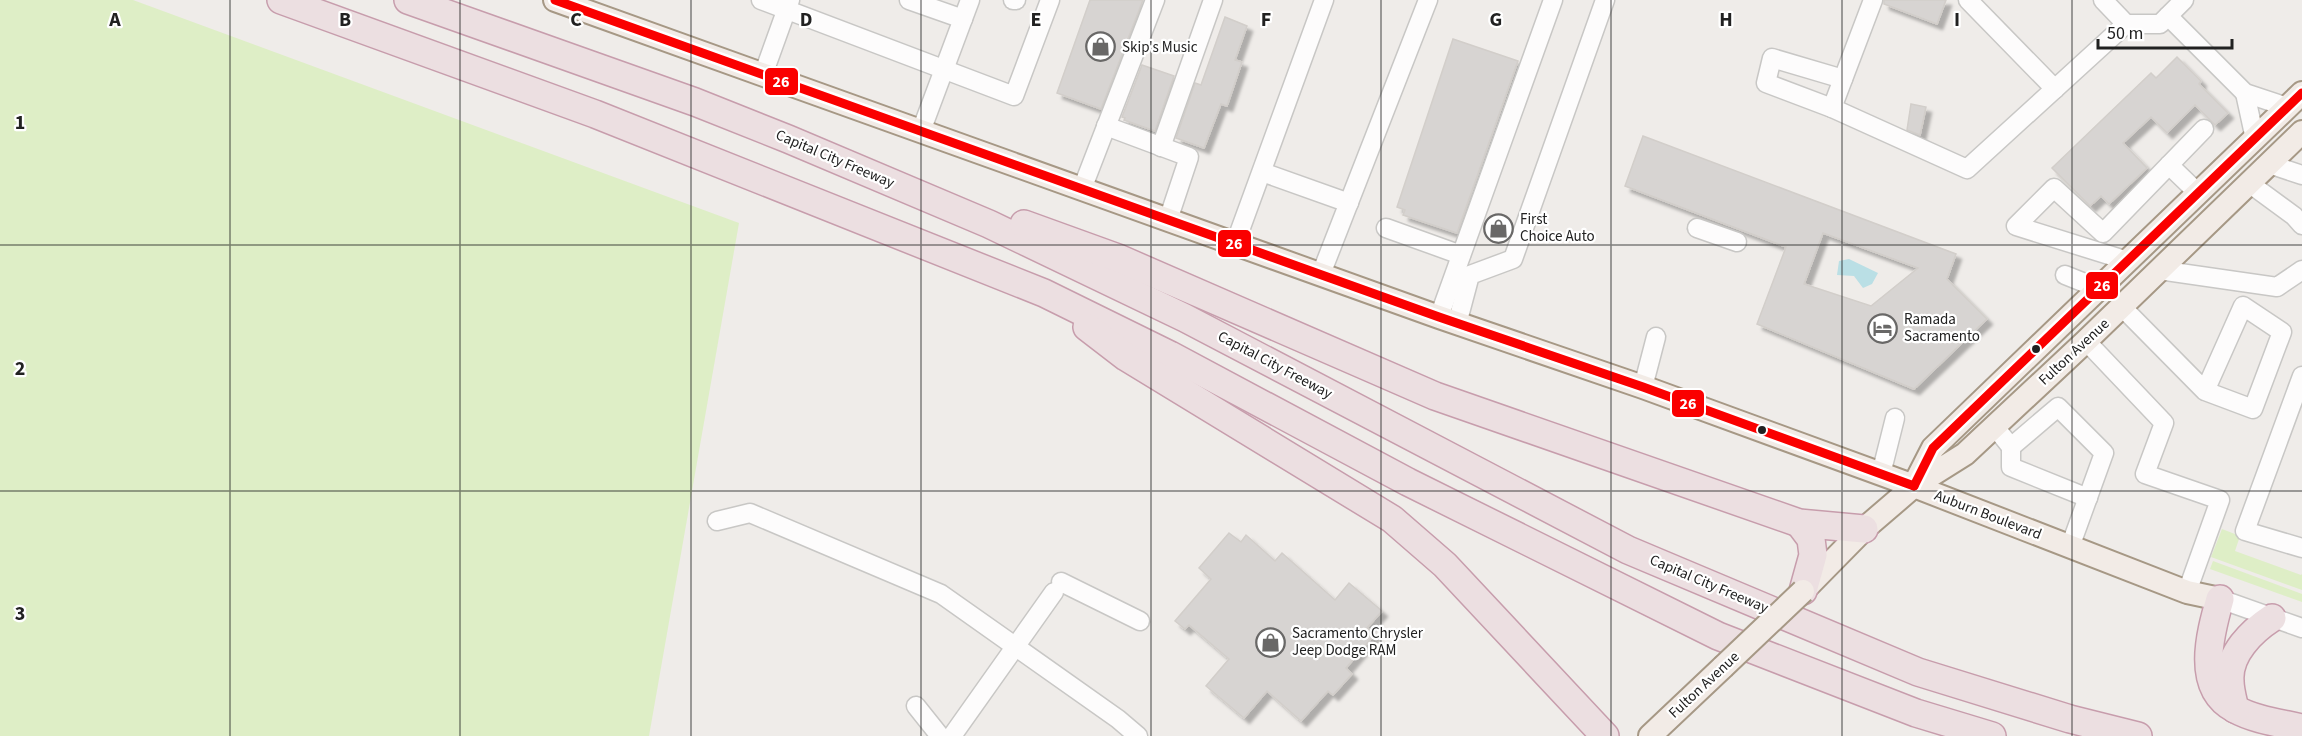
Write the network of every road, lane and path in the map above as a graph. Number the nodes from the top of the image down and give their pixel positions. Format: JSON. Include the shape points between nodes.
{"nodes":[{"id":1,"x":281,"y":0,"type":"edge"},
{"id":2,"x":408,"y":0,"type":"edge"},
{"id":3,"x":555,"y":0,"type":"edge"},
{"id":4,"x":761,"y":0,"type":"edge"},
{"id":5,"x":909,"y":0,"type":"edge"},
{"id":6,"x":970,"y":0,"type":"edge"},
{"id":7,"x":1050,"y":0,"type":"edge"},
{"id":8,"x":1155,"y":0,"type":"edge"},
{"id":9,"x":1214,"y":0,"type":"edge"},
{"id":10,"x":1324,"y":0,"type":"edge"},
{"id":11,"x":1428,"y":0,"type":"edge"},
{"id":12,"x":1553,"y":0,"type":"edge"},
{"id":13,"x":1605,"y":0,"type":"edge"},
{"id":14,"x":1873,"y":0,"type":"edge"},
{"id":15,"x":1968,"y":0,"type":"edge"},
{"id":16,"x":2103,"y":0,"type":"edge"},
{"id":17,"x":2184,"y":0,"type":"edge"},
{"id":18,"x":788,"y":5,"type":"edge"},
{"id":19,"x":2168,"y":16,"type":"junction"},
{"id":20,"x":963,"y":19,"type":"junction"},
{"id":21,"x":2126,"y":24,"type":"junction"},
{"id":22,"x":944,"y":68,"type":"junction"},
{"id":23,"x":763,"y":75,"type":"junction"},
{"id":24,"x":1843,"y":80,"type":"junction"},
{"id":25,"x":2055,"y":89,"type":"junction"},
{"id":26,"x":2245,"y":93,"type":"junction"},
{"id":27,"x":2295,"y":100,"type":"edge"},
{"id":28,"x":1832,"y":108,"type":"junction"},
{"id":29,"x":1106,"y":126,"type":"junction"},
{"id":30,"x":2204,"y":129,"type":"dead end"},
{"id":31,"x":921,"y":131,"type":"junction"},
{"id":32,"x":2302,"y":132,"type":"edge"},
{"id":33,"x":788,"y":139,"type":"junction"},
{"id":34,"x":2255,"y":139,"type":"junction"},
{"id":35,"x":1161,"y":147,"type":"junction"},
{"id":36,"x":2269,"y":164,"type":"junction"},
{"id":37,"x":2169,"y":165,"type":"junction"},
{"id":38,"x":1262,"y":172,"type":"junction"},
{"id":39,"x":2302,"y":175,"type":"edge"},
{"id":40,"x":2249,"y":183,"type":"junction"},
{"id":41,"x":1082,"y":189,"type":"junction"},
{"id":42,"x":2198,"y":194,"type":"junction"},
{"id":43,"x":1349,"y":203,"type":"junction"},
{"id":44,"x":1168,"y":220,"type":"junction"},
{"id":45,"x":2302,"y":225,"type":"edge"},
{"id":46,"x":1386,"y":228,"type":"dead end"},
{"id":47,"x":1697,"y":228,"type":"dead end"},
{"id":48,"x":1737,"y":242,"type":"dead end"},
{"id":49,"x":1235,"y":244,"type":"junction"},
{"id":50,"x":1461,"y":255,"type":"junction"},
{"id":51,"x":2128,"y":261,"type":"junction"},
{"id":52,"x":2159,"y":270,"type":"junction"},
{"id":53,"x":2302,"y":270,"type":"edge"},
{"id":54,"x":1321,"y":274,"type":"junction"},
{"id":55,"x":2065,"y":275,"type":"dead end"},
{"id":56,"x":2100,"y":288,"type":"junction"},
{"id":57,"x":1044,"y":293,"type":"junction"},
{"id":58,"x":2122,"y":307,"type":"junction"},
{"id":59,"x":1448,"y":320,"type":"junction"},
{"id":60,"x":1656,"y":336,"type":"dead end"},
{"id":61,"x":2086,"y":341,"type":"junction"},
{"id":62,"x":2302,"y":376,"type":"edge"},
{"id":63,"x":1643,"y":387,"type":"junction"},
{"id":64,"x":2205,"y":391,"type":"junction"},
{"id":65,"x":1895,"y":418,"type":"dead end"},
{"id":66,"x":1995,"y":427,"type":"junction"},
{"id":67,"x":2011,"y":447,"type":"junction"},
{"id":68,"x":1881,"y":474,"type":"junction"},
{"id":69,"x":1914,"y":486,"type":"junction"},
{"id":70,"x":2088,"y":498,"type":"junction"},
{"id":71,"x":717,"y":521,"type":"dead end"},
{"id":72,"x":1799,"y":523,"type":"junction"},
{"id":73,"x":1864,"y":529,"type":"junction"},
{"id":74,"x":2070,"y":547,"type":"junction"},
{"id":75,"x":2302,"y":548,"type":"edge"},
{"id":76,"x":1803,"y":591,"type":"junction"},
{"id":77,"x":2187,"y":592,"type":"junction"},
{"id":78,"x":2220,"y":599,"type":"junction"},
{"id":79,"x":2272,"y":618,"type":"junction"},
{"id":80,"x":1140,"y":621,"type":"dead end"},
{"id":81,"x":2302,"y":628,"type":"edge"},
{"id":82,"x":1015,"y":647,"type":"junction"},
{"id":83,"x":916,"y":706,"type":"dead end"},
{"id":84,"x":2235,"y":709,"type":"junction"},
{"id":85,"x":2302,"y":728,"type":"edge"},
{"id":86,"x":940,"y":736,"type":"edge"},
{"id":87,"x":952,"y":736,"type":"edge"},
{"id":88,"x":1138,"y":736,"type":"edge"},
{"id":89,"x":1605,"y":736,"type":"edge"},
{"id":90,"x":1650,"y":736,"type":"edge"},
{"id":91,"x":1992,"y":736,"type":"edge"},
{"id":92,"x":2138,"y":736,"type":"edge"}],
"edges":[{"from":1,"to":57,"type":"highway","via":[[595,114]]},
{"from":2,"to":33,"type":"highway","name":"Capital City Freeway"},
{"from":3,"to":23,"type":"main road","name":"Auburn Boulevard"},
{"from":4,"to":18,"type":"street"},
{"from":5,"to":20,"type":"street"},
{"from":6,"to":20,"type":"street"},
{"from":7,"to":22,"type":"street","via":[[1014,96]]},
{"from":8,"to":29,"type":"street"},
{"from":9,"to":35,"type":"street"},
{"from":10,"to":38,"type":"street"},
{"from":11,"to":43,"type":"street"},
{"from":12,"to":50,"type":"street"},
{"from":13,"to":59,"type":"street","via":[[1513,259],[1470,275]]},
{"from":14,"to":24,"type":"street"},
{"from":15,"to":25,"type":"street"},
{"from":16,"to":21,"type":"street"},
{"from":17,"to":19,"type":"street"},
{"from":18,"to":22,"type":"street"},
{"from":18,"to":23,"type":"street"},
{"from":19,"to":21,"type":"street","via":[[2160,24]]},
{"from":19,"to":26,"type":"street"},
{"from":20,"to":22,"type":"street"},
{"from":21,"to":25,"type":"street"},
{"from":22,"to":31,"type":"street"},
{"from":23,"to":31,"type":"main road","name":"Auburn Boulevard"},
{"from":24,"to":28,"type":"street"},
{"from":24,"to":28,"type":"street","via":[[1772,58],[1766,83]]},
{"from":25,"to":28,"type":"street","via":[[1967,169]]},
{"from":26,"to":27,"type":"street"},
{"from":26,"to":34,"type":"street"},
{"from":27,"to":34,"type":"main road","name":"Fulton Avenue"},
{"from":29,"to":35,"type":"street"},
{"from":29,"to":41,"type":"street"},
{"from":30,"to":37,"type":"street"},
{"from":31,"to":41,"type":"main road","name":"Auburn Boulevard"},
{"from":32,"to":36,"type":"main road","name":"Fulton Avenue"},
{"from":33,"to":72,"type":"highway","via":[[1118,258],[1435,396]]},
{"from":33,"to":92,"type":"highway","name":"Capital City Freeway","via":[[989,224],[1185,318],[1628,550],[1918,672]]},
{"from":34,"to":42,"type":"main road","name":"Fulton Avenue"},
{"from":35,"to":44,"type":"street","via":[[1189,157]]},
{"from":36,"to":39,"type":"street"},
{"from":36,"to":40,"type":"main road","name":"Fulton Avenue"},
{"from":37,"to":42,"type":"street"},
{"from":37,"to":51,"type":"street","via":[[2103,233],[2054,188],[2016,226]]},
{"from":38,"to":43,"type":"street"},
{"from":38,"to":49,"type":"street"},
{"from":40,"to":45,"type":"street"},
{"from":40,"to":52,"type":"main road","name":"Fulton Avenue"},
{"from":41,"to":44,"type":"main road","name":"Auburn Boulevard"},
{"from":42,"to":51,"type":"main road","name":"Fulton Avenue"},
{"from":43,"to":54,"type":"street"},
{"from":44,"to":49,"type":"main road","name":"Auburn Boulevard"},
{"from":46,"to":50,"type":"street"},
{"from":47,"to":48,"type":"street"},
{"from":49,"to":54,"type":"main road","name":"Auburn Boulevard"},
{"from":50,"to":59,"type":"street"},
{"from":51,"to":56,"type":"main road","name":"Fulton Avenue"},
{"from":52,"to":53,"type":"street","via":[[2277,287]]},
{"from":52,"to":58,"type":"main road","name":"Fulton Avenue"},
{"from":54,"to":59,"type":"main road","name":"Auburn Boulevard"},
{"from":55,"to":56,"type":"street"},
{"from":56,"to":69,"type":"main road","name":"Fulton Avenue","via":[[1933,448]]},
{"from":57,"to":89,"type":"highway","via":[[1125,357],[1392,519],[1445,564]]},
{"from":57,"to":91,"type":"highway","via":[[1170,355],[1407,482],[1718,636],[1916,713]]},
{"from":58,"to":61,"type":"main road","name":"Fulton Avenue"},
{"from":58,"to":64,"type":"street"},
{"from":59,"to":63,"type":"main road","name":"Auburn Boulevard"},
{"from":60,"to":63,"type":"street"},
{"from":61,"to":66,"type":"main road","name":"Fulton Avenue"},
{"from":61,"to":77,"type":"street","via":[[2164,423],[2145,474],[2220,500]]},
{"from":62,"to":75,"type":"street","via":[[2245,531]]},
{"from":63,"to":68,"type":"main road","name":"Auburn Boulevard"},
{"from":64,"to":64,"type":"street","via":[[2243,306],[2282,332],[2253,409]]},
{"from":65,"to":68,"type":"street"},
{"from":66,"to":67,"type":"street"},
{"from":66,"to":69,"type":"main road","name":"Fulton Avenue","via":[[1965,454]]},
{"from":67,"to":70,"type":"street","via":[[2011,467]]},
{"from":67,"to":70,"type":"street","via":[[2058,407],[2104,453]]},
{"from":68,"to":69,"type":"main road","name":"Auburn Boulevard"},
{"from":69,"to":73,"type":"main road","name":"Fulton Avenue"},
{"from":69,"to":74,"type":"main road","name":"Auburn Boulevard"},
{"from":70,"to":74,"type":"street"},
{"from":71,"to":82,"type":"street","via":[[750,513],[941,594]]},
{"from":72,"to":73,"type":"highway"},
{"from":72,"to":76,"type":"highway","via":[[1811,539],[1813,555]]},
{"from":73,"to":76,"type":"main road","name":"Fulton Avenue"},
{"from":74,"to":77,"type":"main road","name":"Auburn Boulevard"},
{"from":76,"to":90,"type":"main road","name":"Fulton Avenue","bridge":true},
{"from":77,"to":78,"type":"main road","name":"Auburn Boulevard"},
{"from":78,"to":79,"type":"street","name":"Auburn Boulevard"},
{"from":78,"to":84,"type":"highway","via":[[2210,635],[2209,666],[2214,688]]},
{"from":79,"to":81,"type":"street","name":"Auburn Boulevard"},
{"from":79,"to":84,"type":"highway","via":[[2254,630],[2237,653],[2229,680]]},
{"from":80,"to":82,"type":"street","via":[[1058,587]]},
{"from":82,"to":87,"type":"street"},
{"from":82,"to":88,"type":"street"},
{"from":83,"to":86,"type":"street"},
{"from":84,"to":85,"type":"highway"}]}
